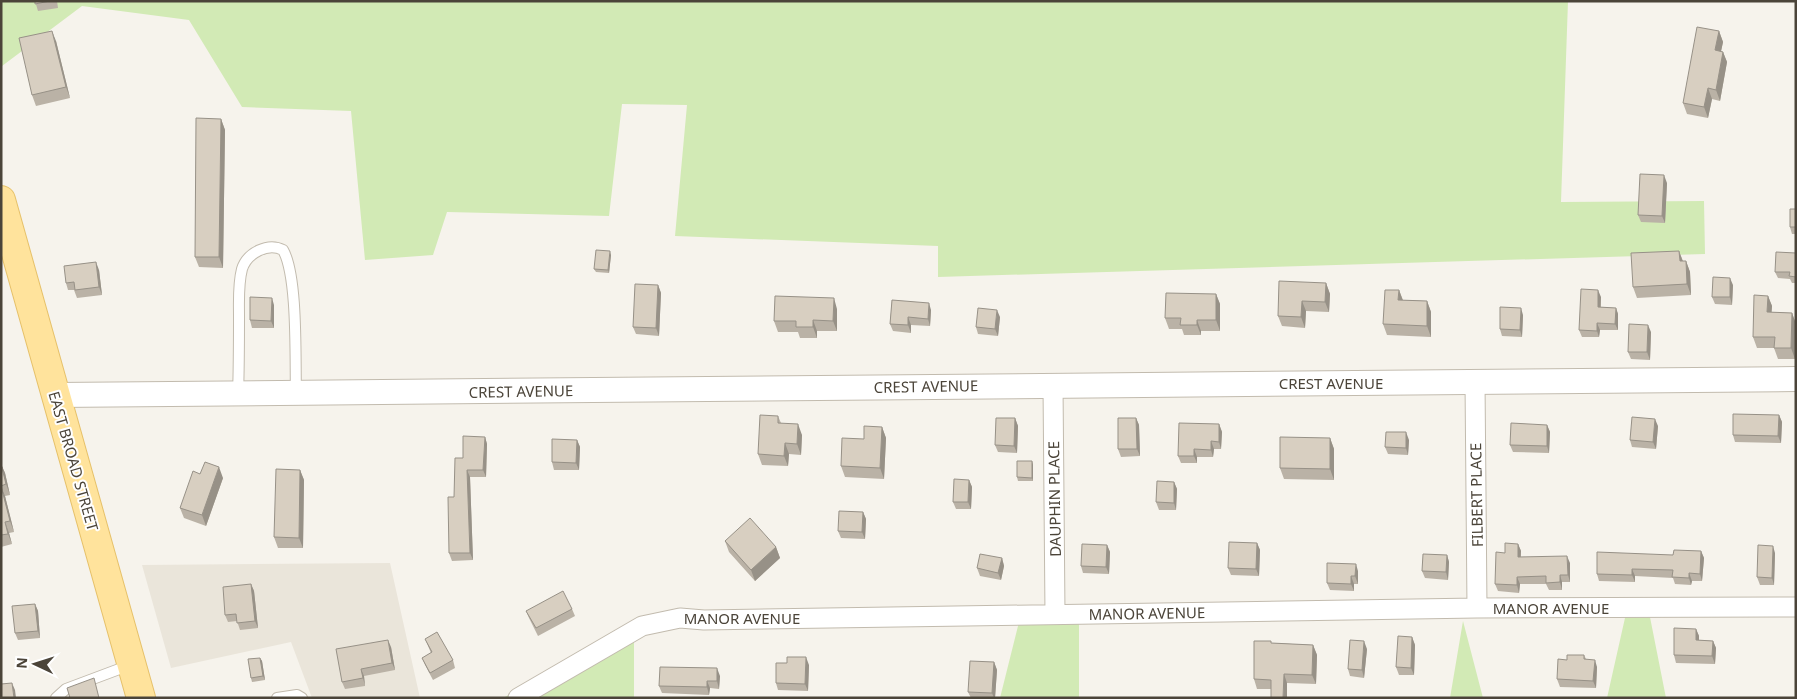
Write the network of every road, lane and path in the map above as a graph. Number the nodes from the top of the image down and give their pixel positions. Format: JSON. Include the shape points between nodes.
{"nodes":[{"id":1,"x":5,"y":212,"type":"edge"},
{"id":2,"x":1796,"y":379,"type":"edge"},
{"id":3,"x":1475,"y":382,"type":"junction"},
{"id":4,"x":1053,"y":385,"type":"junction"},
{"id":5,"x":296,"y":394,"type":"junction"},
{"id":6,"x":56,"y":395,"type":"junction"},
{"id":7,"x":238,"y":395,"type":"junction"},
{"id":8,"x":1796,"y":607,"type":"edge"},
{"id":9,"x":1477,"y":608,"type":"junction"},
{"id":10,"x":1055,"y":614,"type":"junction"},
{"id":11,"x":132,"y":664,"type":"junction"},
{"id":12,"x":56,"y":698,"type":"edge"},
{"id":13,"x":141,"y":698,"type":"edge"},
{"id":14,"x":277,"y":698,"type":"edge"},
{"id":15,"x":302,"y":698,"type":"edge"},
{"id":16,"x":518,"y":698,"type":"edge"}],
"edges":[{"from":1,"to":6,"type":"main road","name":"EAST BROAD STREET"},
{"from":2,"to":3,"type":"street","name":"CREST AVENUE"},
{"from":3,"to":4,"type":"street","name":"CREST AVENUE"},
{"from":3,"to":9,"type":"street","name":"FILBERT PLACE"},
{"from":4,"to":5,"type":"street","name":"CREST AVENUE"},
{"from":4,"to":10,"type":"street","name":"DAUPHIN PLACE"},
{"from":5,"to":7,"type":"street","name":"CREST AVENUE"},
{"from":5,"to":7,"type":"lane","via":[[289,264],[283,250],[271,247],[256,252],[242,268]]},
{"from":6,"to":7,"type":"street","name":"CREST AVENUE"},
{"from":6,"to":11,"type":"main road","name":"EAST BROAD STREET"},
{"from":8,"to":9,"type":"street","name":"MANOR AVENUE"},
{"from":9,"to":10,"type":"street","name":"MANOR AVENUE"},
{"from":10,"to":16,"type":"street","name":"MANOR AVENUE","via":[[680,618],[642,626],[623,635]]},
{"from":11,"to":12,"type":"lane","via":[[66,689]]},
{"from":11,"to":13,"type":"main road","name":"EAST BROAD STREET"},
{"from":14,"to":15,"type":"lane","via":[[297,695]]}]}
